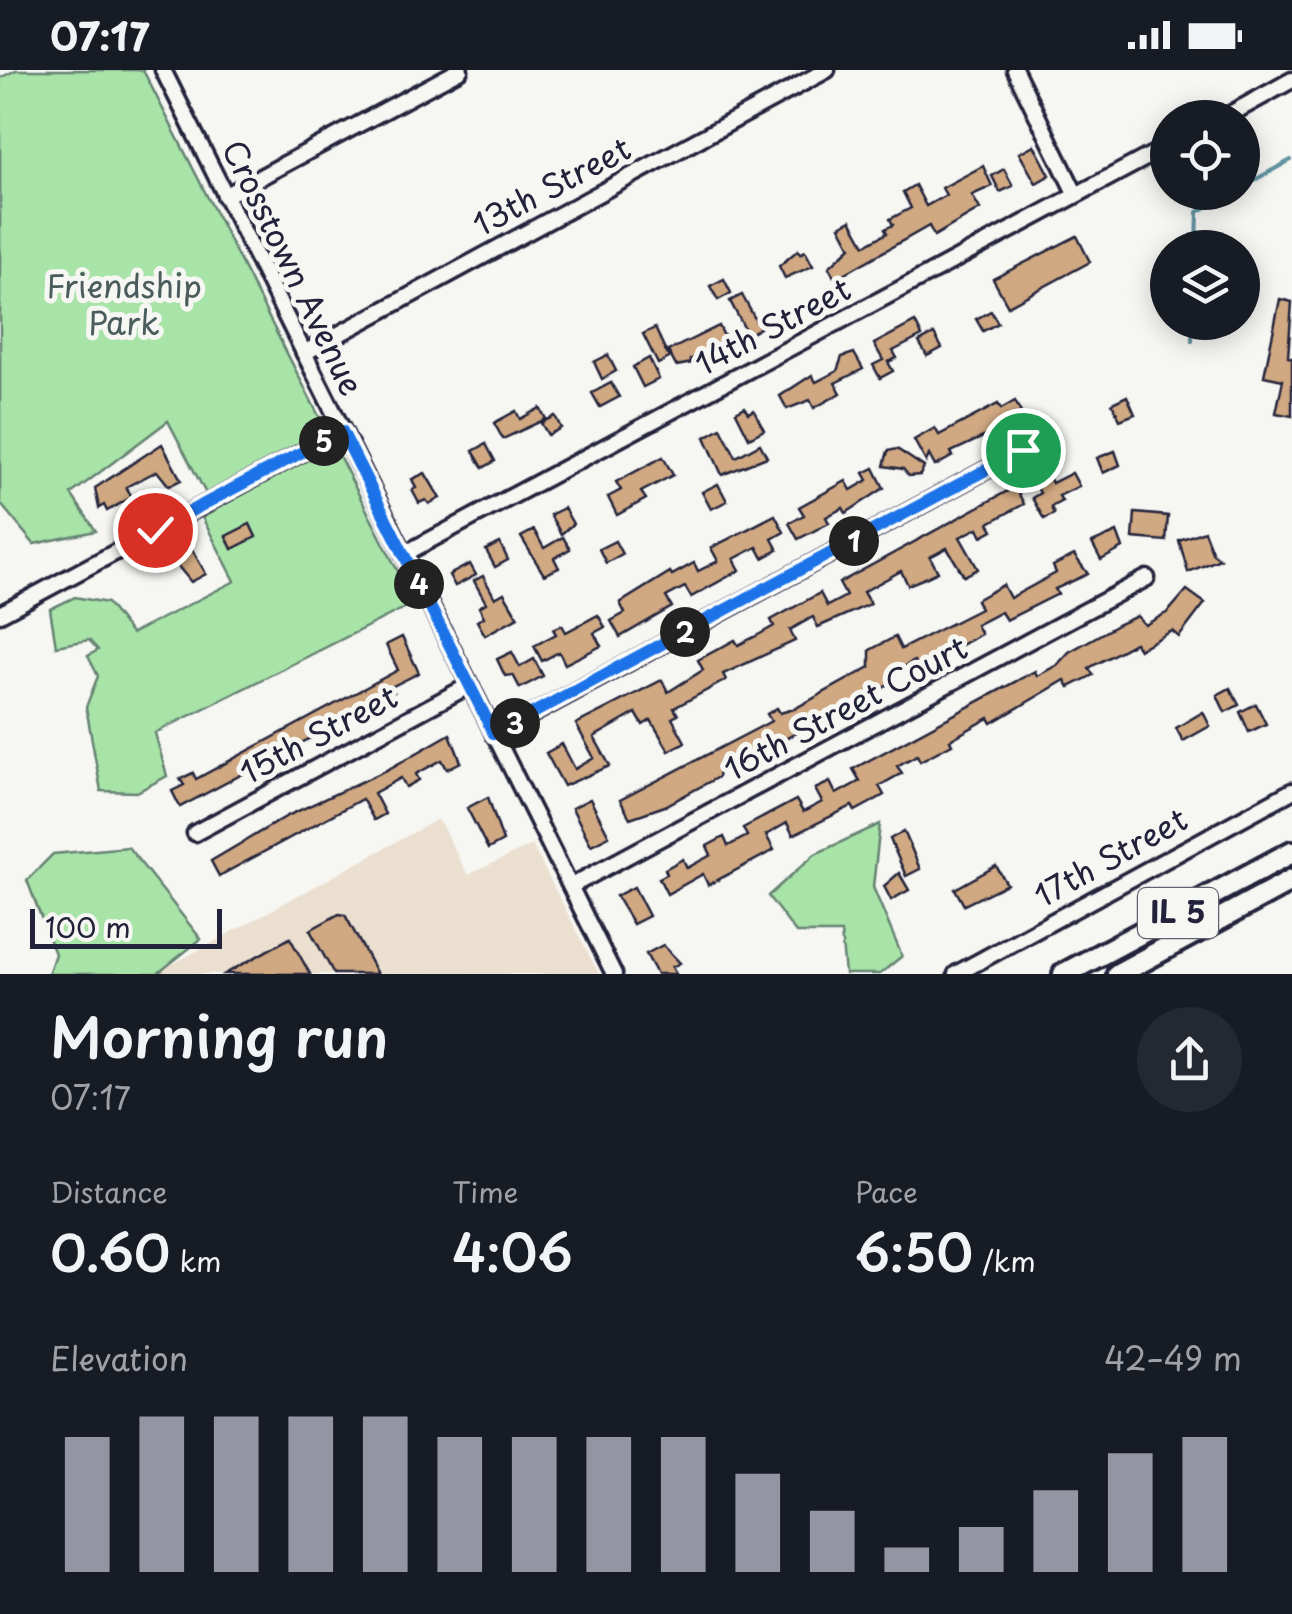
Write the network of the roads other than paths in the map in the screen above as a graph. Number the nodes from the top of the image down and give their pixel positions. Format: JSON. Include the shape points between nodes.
{"nodes":[{"id":1,"x":162,"y":70,"type":"edge"},
{"id":2,"x":460,"y":70,"type":"edge"},
{"id":3,"x":827,"y":70,"type":"edge"},
{"id":4,"x":1015,"y":70,"type":"edge"},
{"id":5,"x":1292,"y":80,"type":"edge"},
{"id":6,"x":1255,"y":100,"type":"edge"},
{"id":7,"x":1150,"y":155,"type":"edge"},
{"id":8,"x":1076,"y":193,"type":"junction"},
{"id":9,"x":225,"y":196,"type":"junction"},
{"id":10,"x":304,"y":353,"type":"junction"},
{"id":11,"x":342,"y":431,"type":"junction"},
{"id":12,"x":1023,"y":450,"type":"dead end"},
{"id":13,"x":404,"y":554,"type":"junction"},
{"id":14,"x":1146,"y":578,"type":"dead end"},
{"id":15,"x":0,"y":614,"type":"edge"},
{"id":16,"x":470,"y":685,"type":"junction"},
{"id":17,"x":494,"y":734,"type":"junction"},
{"id":18,"x":1292,"y":791,"type":"edge"},
{"id":19,"x":195,"y":833,"type":"dead end"},
{"id":20,"x":1292,"y":852,"type":"edge"},
{"id":21,"x":1292,"y":880,"type":"edge"},
{"id":22,"x":571,"y":886,"type":"junction"},
{"id":23,"x":614,"y":974,"type":"edge"},
{"id":24,"x":956,"y":974,"type":"edge"},
{"id":25,"x":1064,"y":974,"type":"edge"},
{"id":26,"x":1118,"y":974,"type":"edge"}],
"edges":[{"from":1,"to":9,"type":"street","name":"Crosstown Avenue"},
{"from":2,"to":9,"type":"street"},
{"from":3,"to":10,"type":"street","name":"13th Street"},
{"from":4,"to":8,"type":"street"},
{"from":5,"to":6,"type":"street"},
{"from":7,"to":8,"type":"street","name":"14th Street"},
{"from":8,"to":13,"type":"street","name":"14th Street"},
{"from":9,"to":10,"type":"street","name":"Crosstown Avenue"},
{"from":10,"to":11,"type":"street","name":"Crosstown Avenue"},
{"from":11,"to":13,"type":"street","name":"Crosstown Avenue"},
{"from":11,"to":15,"type":"street"},
{"from":12,"to":17,"type":"street"},
{"from":13,"to":16,"type":"street","name":"Crosstown Avenue"},
{"from":14,"to":22,"type":"street","name":"16th Street Court"},
{"from":16,"to":17,"type":"street","name":"Crosstown Avenue"},
{"from":16,"to":19,"type":"street","name":"15th Street"},
{"from":17,"to":22,"type":"street","name":"Crosstown Avenue"},
{"from":18,"to":24,"type":"street","name":"17th Street"},
{"from":20,"to":25,"type":"highway","number":"IL 5"},
{"from":21,"to":26,"type":"highway","number":"IL 5"},
{"from":22,"to":23,"type":"street","name":"Crosstown Avenue"}]}
